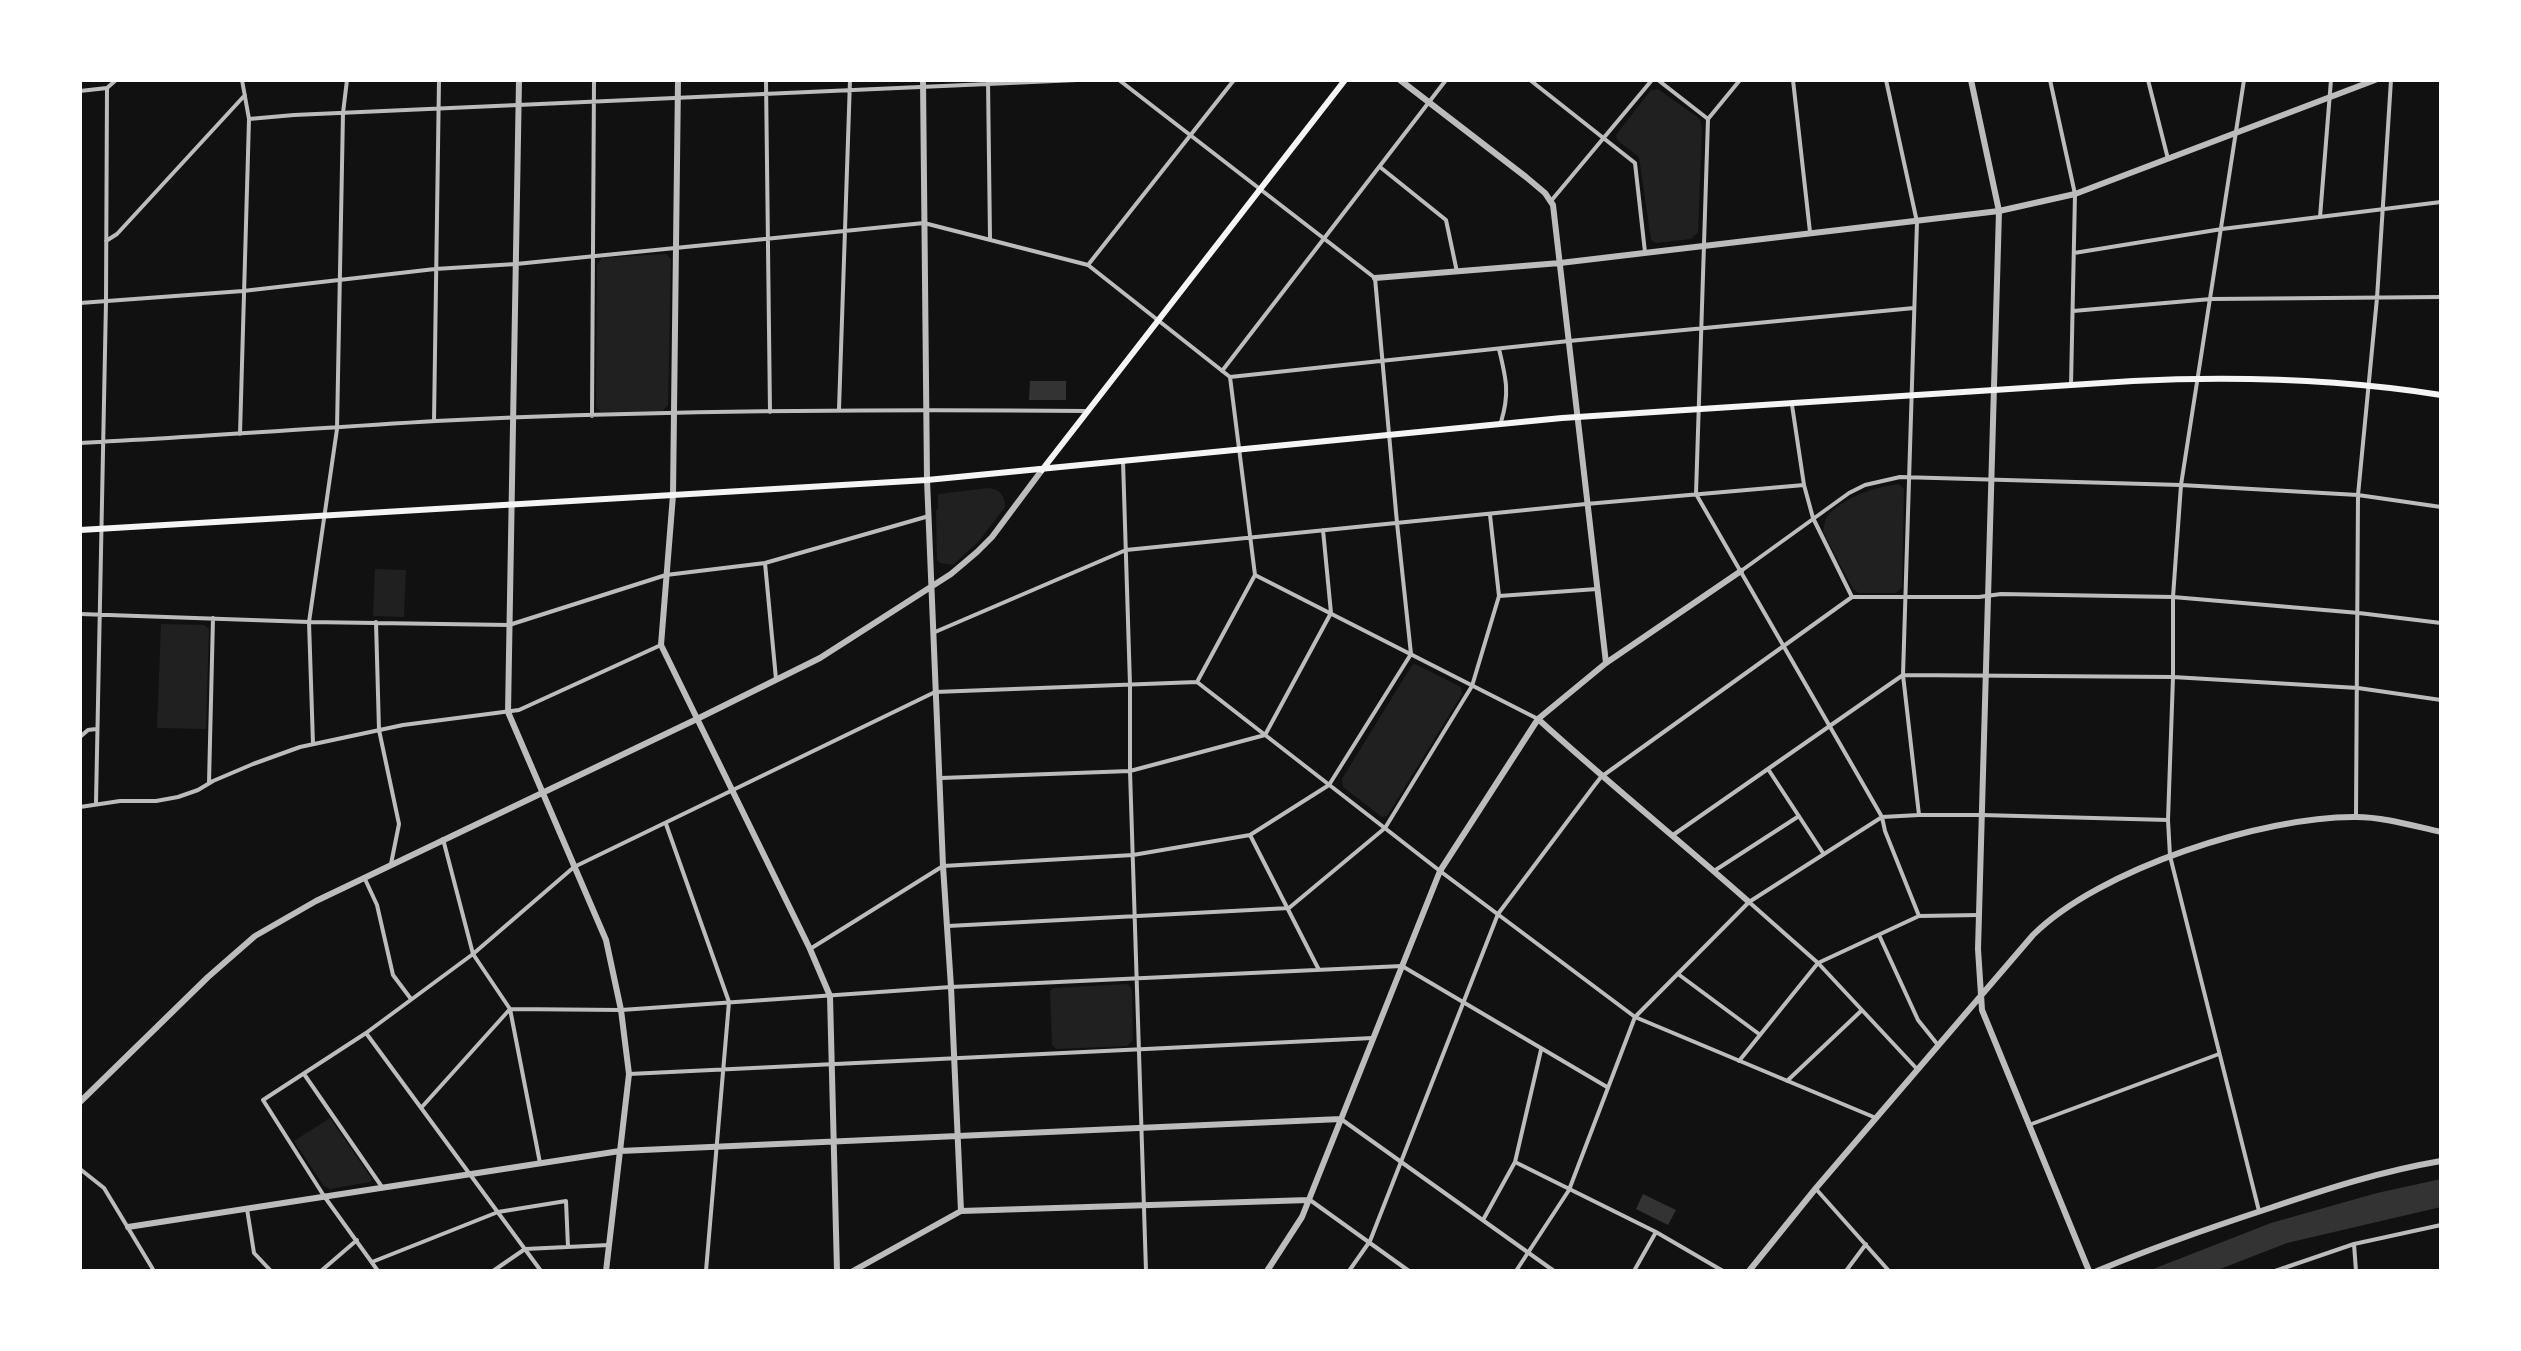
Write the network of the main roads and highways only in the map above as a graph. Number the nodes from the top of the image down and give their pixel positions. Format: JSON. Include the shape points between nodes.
{"nodes":[{"id":1,"x":1345,"y":80,"type":"edge"},
{"id":2,"x":2441,"y":395,"type":"edge"},
{"id":3,"x":1042,"y":470,"type":"junction"},
{"id":4,"x":80,"y":530,"type":"edge"}],
"edges":[{"from":1,"to":3,"type":"main road"},
{"from":2,"to":3,"type":"main road","via":[[2370,385],[2199,378],[1577,417]]},
{"from":3,"to":4,"type":"main road"}]}
